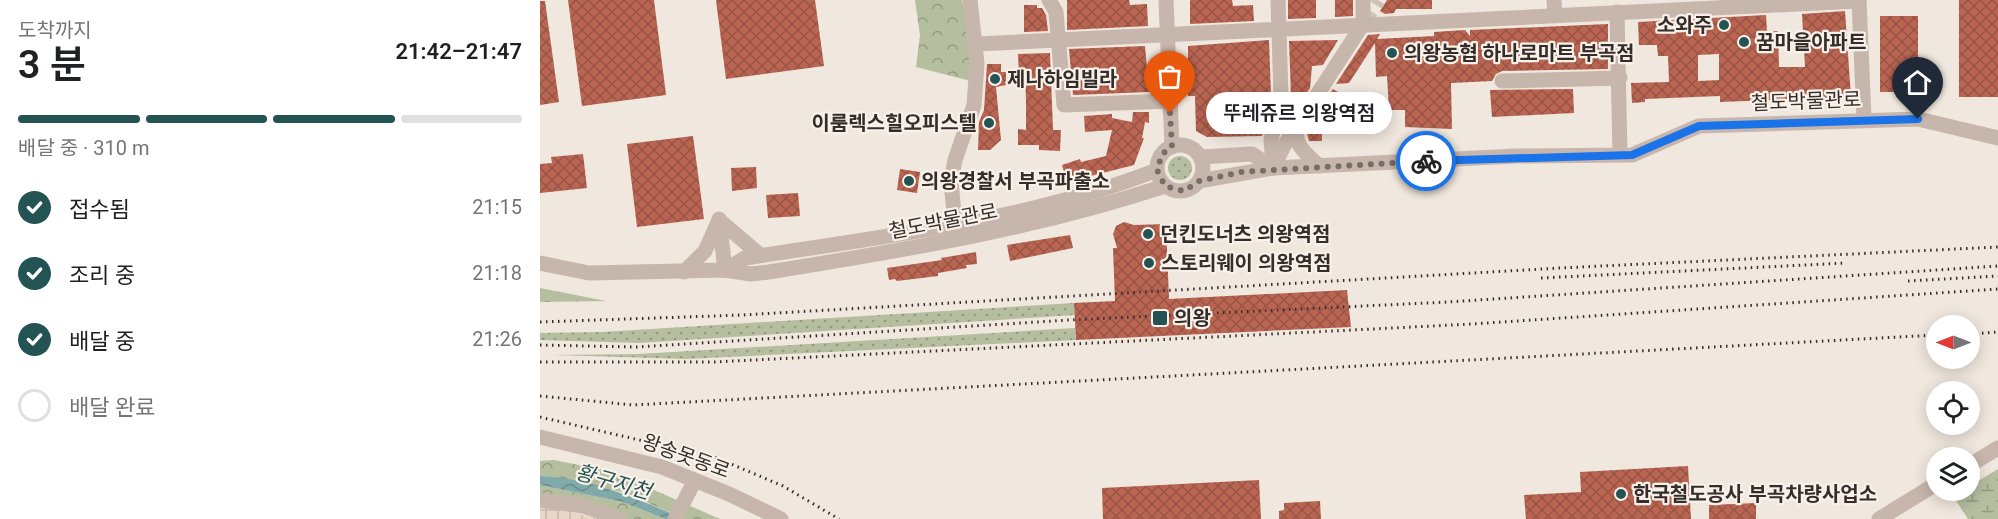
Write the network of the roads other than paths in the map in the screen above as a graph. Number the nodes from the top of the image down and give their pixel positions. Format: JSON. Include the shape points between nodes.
{"nodes":[{"id":1,"x":970,"y":0,"type":"edge"},
{"id":2,"x":1049,"y":0,"type":"edge"},
{"id":3,"x":1166,"y":0,"type":"edge"},
{"id":4,"x":1278,"y":0,"type":"edge"},
{"id":5,"x":1363,"y":0,"type":"edge"},
{"id":6,"x":1859,"y":0,"type":"edge"},
{"id":7,"x":1765,"y":3,"type":"edge"},
{"id":8,"x":1554,"y":8,"type":"edge"},
{"id":9,"x":1617,"y":12,"type":"junction"},
{"id":10,"x":1363,"y":24,"type":"junction"},
{"id":11,"x":1279,"y":29,"type":"junction"},
{"id":12,"x":1167,"y":35,"type":"junction"},
{"id":13,"x":1059,"y":40,"type":"junction"},
{"id":14,"x":977,"y":45,"type":"junction"},
{"id":15,"x":1620,"y":78,"type":"junction"},
{"id":16,"x":1502,"y":81,"type":"dead end"},
{"id":17,"x":1170,"y":100,"type":"junction"},
{"id":18,"x":1864,"y":119,"type":"junction"},
{"id":19,"x":1298,"y":124,"type":"junction"},
{"id":20,"x":1998,"y":138,"type":"edge"},
{"id":21,"x":1172,"y":147,"type":"junction"},
{"id":22,"x":1620,"y":155,"type":"junction"},
{"id":23,"x":1200,"y":157,"type":"junction"},
{"id":24,"x":1319,"y":166,"type":"junction"},
{"id":25,"x":1273,"y":168,"type":"junction"},
{"id":26,"x":1157,"y":170,"type":"junction"},
{"id":27,"x":1199,"y":181,"type":"junction"},
{"id":28,"x":1165,"y":186,"type":"junction"},
{"id":29,"x":719,"y":220,"type":"junction"},
{"id":30,"x":954,"y":223,"type":"junction"},
{"id":31,"x":958,"y":241,"type":"junction"},
{"id":32,"x":760,"y":255,"type":"junction"},
{"id":33,"x":540,"y":263,"type":"edge"},
{"id":34,"x":725,"y":270,"type":"junction"},
{"id":35,"x":684,"y":272,"type":"junction"},
{"id":36,"x":540,"y":437,"type":"edge"},
{"id":37,"x":572,"y":447,"type":"junction"},
{"id":38,"x":1998,"y":448,"type":"edge"},
{"id":39,"x":540,"y":449,"type":"edge"},
{"id":40,"x":1980,"y":459,"type":"edge"},
{"id":41,"x":694,"y":482,"type":"junction"},
{"id":42,"x":1926,"y":490,"type":"edge"},
{"id":43,"x":540,"y":500,"type":"edge"},
{"id":44,"x":678,"y":514,"type":"edge"},
{"id":45,"x":620,"y":519,"type":"edge"},
{"id":46,"x":781,"y":519,"type":"edge"},
{"id":47,"x":1879,"y":519,"type":"edge"}],
"edges":[{"from":1,"to":14,"type":"street"},
{"from":2,"to":13,"type":"street","via":[[1056,12]]},
{"from":3,"to":12,"type":"street"},
{"from":4,"to":11,"type":"street"},
{"from":5,"to":10,"type":"street"},
{"from":6,"to":7,"type":"street"},
{"from":6,"to":18,"type":"street"},
{"from":7,"to":9,"type":"street"},
{"from":8,"to":9,"type":"street"},
{"from":8,"to":10,"type":"street"},
{"from":9,"to":15,"type":"street"},
{"from":10,"to":11,"type":"street"},
{"from":10,"to":19,"type":"street"},
{"from":11,"to":12,"type":"street"},
{"from":11,"to":25,"type":"street","via":[[1281,96],[1271,140]]},
{"from":12,"to":13,"type":"street"},
{"from":12,"to":17,"type":"street"},
{"from":13,"to":14,"type":"street"},
{"from":13,"to":17,"type":"street","via":[[1064,105]]},
{"from":14,"to":30,"type":"street","via":[[974,105],[951,182]]},
{"from":15,"to":16,"type":"street"},
{"from":15,"to":22,"type":"street"},
{"from":17,"to":21,"type":"street"},
{"from":18,"to":20,"type":"street","name":"철도박물관로","via":[[1918,119]]},
{"from":18,"to":22,"type":"street","name":"철도박물관로","via":[[1699,126],[1632,155]]},
{"from":19,"to":24,"type":"street","via":[[1299,148]]},
{"from":19,"to":25,"type":"street"},
{"from":21,"to":23,"type":"street","via":[[1188,147]]},
{"from":21,"to":26,"type":"street","via":[[1162,154]]},
{"from":22,"to":24,"type":"street","name":"철도박물관로"},
{"from":23,"to":25,"type":"street","via":[[1252,154]]},
{"from":23,"to":27,"type":"street"},
{"from":24,"to":25,"type":"street","name":"철도박물관로"},
{"from":25,"to":27,"type":"street","name":"철도박물관로"},
{"from":26,"to":28,"type":"street"},
{"from":26,"to":30,"type":"street","name":"철도박물관로","via":[[1094,193]]},
{"from":27,"to":28,"type":"street","via":[[1184,191]]},
{"from":28,"to":31,"type":"street","name":"철도박물관로","via":[[1054,220]]},
{"from":29,"to":32,"type":"street"},
{"from":29,"to":34,"type":"street"},
{"from":29,"to":35,"type":"street","via":[[705,250]]},
{"from":30,"to":31,"type":"street"},
{"from":30,"to":32,"type":"street","name":"철도박물관로"},
{"from":31,"to":34,"type":"street","name":"철도박물관로","via":[[769,272]]},
{"from":32,"to":34,"type":"street","name":"철도박물관로","via":[[745,258]]},
{"from":33,"to":35,"type":"street","name":"철도박물관로","via":[[589,273]]},
{"from":34,"to":35,"type":"street","name":"철도박물관로"},
{"from":36,"to":37,"type":"street","name":"왕송못동로"},
{"from":37,"to":39,"type":"street","name":"왕송못동로"},
{"from":37,"to":41,"type":"street","name":"왕송못동로","via":[[617,454],[662,467]]},
{"from":38,"to":40,"type":"street"},
{"from":41,"to":44,"type":"street"},
{"from":41,"to":46,"type":"street","name":"왕송못동로"},
{"from":42,"to":47,"type":"street"},
{"from":43,"to":45,"type":"street","via":[[583,506]]}]}
